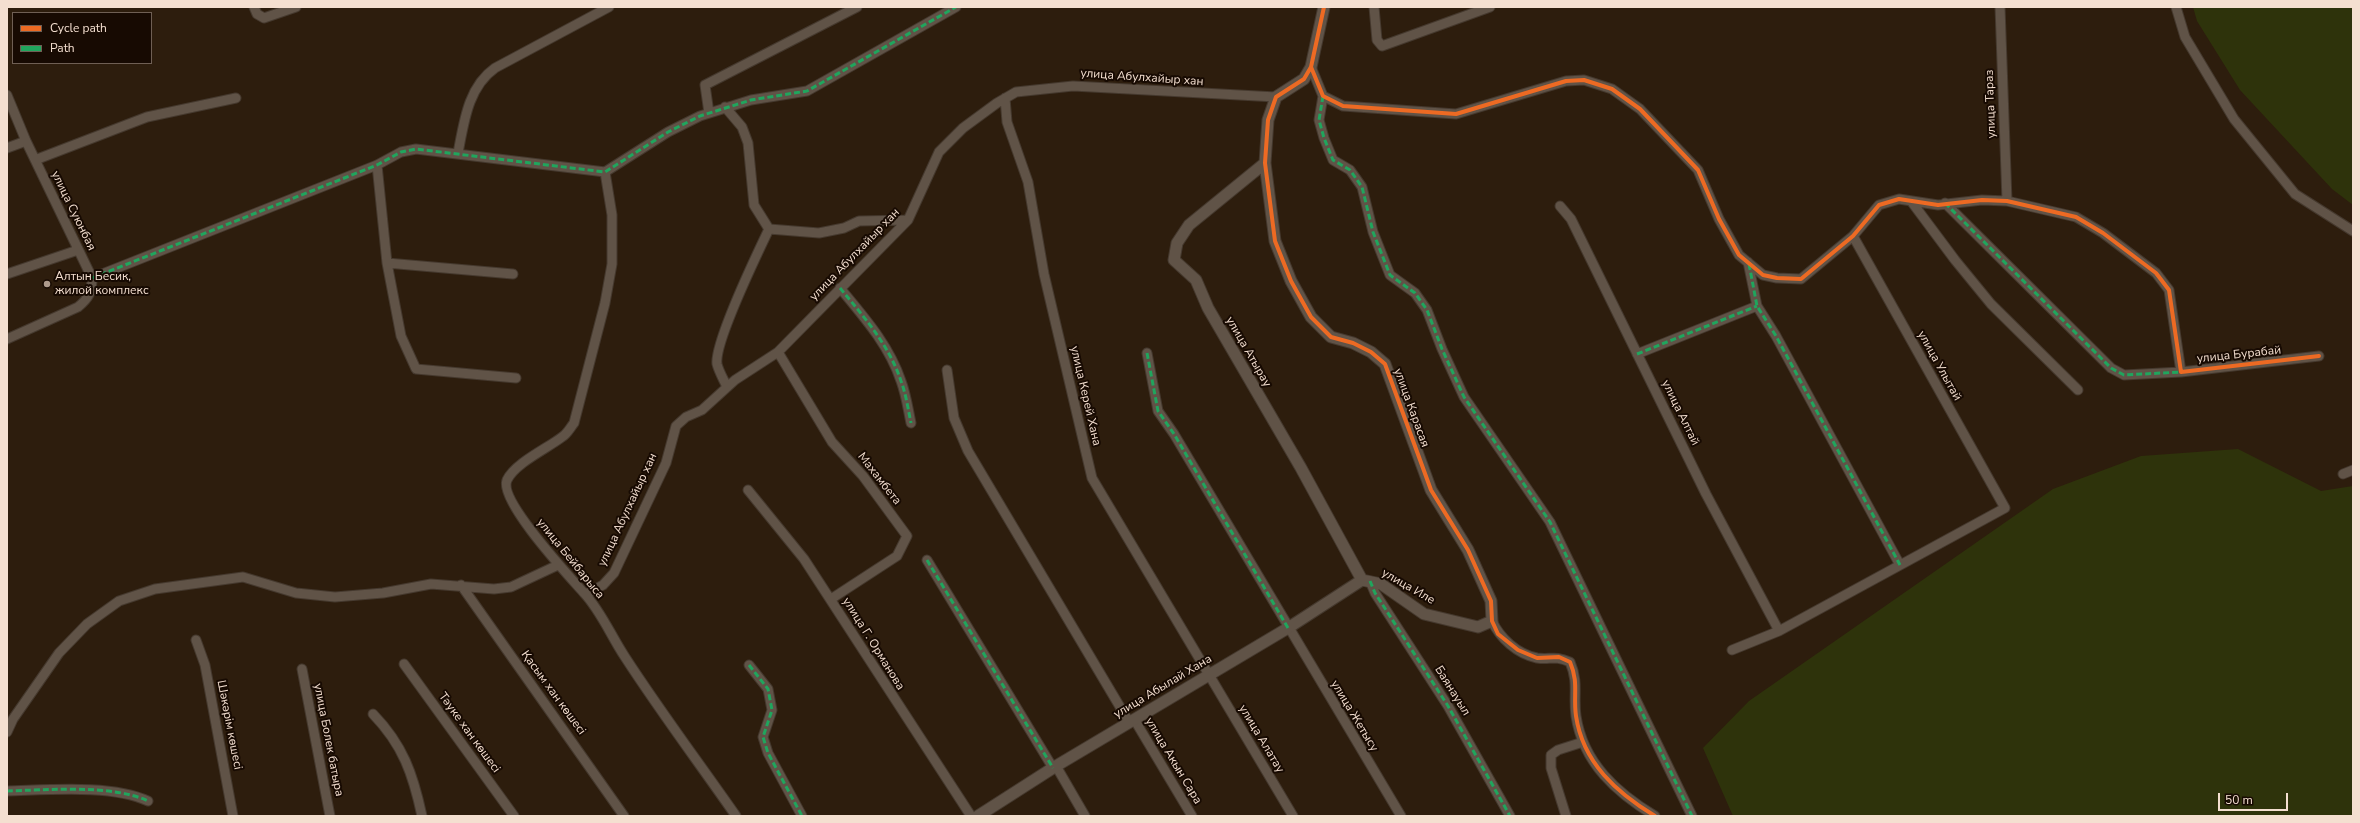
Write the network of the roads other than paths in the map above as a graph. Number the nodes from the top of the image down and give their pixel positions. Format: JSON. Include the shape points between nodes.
{"nodes":[{"id":1,"x":254,"y":7,"type":"edge"},
{"id":2,"x":296,"y":7,"type":"edge"},
{"id":3,"x":609,"y":7,"type":"edge"},
{"id":4,"x":858,"y":7,"type":"edge"},
{"id":5,"x":956,"y":7,"type":"edge"},
{"id":6,"x":1324,"y":7,"type":"edge"},
{"id":7,"x":1374,"y":7,"type":"edge"},
{"id":8,"x":1490,"y":7,"type":"edge"},
{"id":9,"x":2000,"y":7,"type":"edge"},
{"id":10,"x":2176,"y":7,"type":"edge"},
{"id":11,"x":1311,"y":67,"type":"junction"},
{"id":12,"x":7,"y":95,"type":"edge"},
{"id":13,"x":1323,"y":96,"type":"junction"},
{"id":14,"x":1276,"y":97,"type":"junction"},
{"id":15,"x":236,"y":98,"type":"dead end"},
{"id":16,"x":1005,"y":98,"type":"junction"},
{"id":17,"x":725,"y":108,"type":"junction"},
{"id":18,"x":709,"y":113,"type":"junction"},
{"id":19,"x":26,"y":141,"type":"junction"},
{"id":20,"x":7,"y":148,"type":"edge"},
{"id":21,"x":458,"y":153,"type":"junction"},
{"id":22,"x":35,"y":160,"type":"junction"},
{"id":23,"x":1265,"y":163,"type":"junction"},
{"id":24,"x":377,"y":165,"type":"junction"},
{"id":25,"x":605,"y":172,"type":"junction"},
{"id":26,"x":1911,"y":200,"type":"junction"},
{"id":27,"x":2007,"y":201,"type":"junction"},
{"id":28,"x":1945,"y":203,"type":"junction"},
{"id":29,"x":1560,"y":206,"type":"dead end"},
{"id":30,"x":908,"y":220,"type":"junction"},
{"id":31,"x":769,"y":229,"type":"junction"},
{"id":32,"x":2353,"y":231,"type":"edge"},
{"id":33,"x":1853,"y":236,"type":"junction"},
{"id":34,"x":78,"y":250,"type":"junction"},
{"id":35,"x":1748,"y":262,"type":"junction"},
{"id":36,"x":387,"y":263,"type":"junction"},
{"id":37,"x":7,"y":274,"type":"edge"},
{"id":38,"x":513,"y":274,"type":"dead end"},
{"id":39,"x":92,"y":278,"type":"junction"},
{"id":40,"x":840,"y":288,"type":"junction"},
{"id":41,"x":1757,"y":306,"type":"junction"},
{"id":42,"x":7,"y":340,"type":"edge"},
{"id":43,"x":778,"y":352,"type":"junction"},
{"id":44,"x":1147,"y":353,"type":"dead end"},
{"id":45,"x":1638,"y":354,"type":"junction"},
{"id":46,"x":2319,"y":356,"type":"dead end"},
{"id":47,"x":947,"y":370,"type":"dead end"},
{"id":48,"x":2181,"y":372,"type":"junction"},
{"id":49,"x":516,"y":378,"type":"dead end"},
{"id":50,"x":727,"y":387,"type":"junction"},
{"id":51,"x":2078,"y":390,"type":"dead end"},
{"id":52,"x":911,"y":423,"type":"dead end"},
{"id":53,"x":2353,"y":470,"type":"edge"},
{"id":54,"x":2343,"y":474,"type":"dead end"},
{"id":55,"x":748,"y":490,"type":"dead end"},
{"id":56,"x":927,"y":560,"type":"dead end"},
{"id":57,"x":558,"y":565,"type":"junction"},
{"id":58,"x":1900,"y":565,"type":"junction"},
{"id":59,"x":1366,"y":580,"type":"junction"},
{"id":60,"x":461,"y":585,"type":"junction"},
{"id":61,"x":586,"y":594,"type":"junction"},
{"id":62,"x":831,"y":599,"type":"junction"},
{"id":63,"x":1492,"y":621,"type":"junction"},
{"id":64,"x":1288,"y":628,"type":"junction"},
{"id":65,"x":1779,"y":631,"type":"junction"},
{"id":66,"x":196,"y":640,"type":"dead end"},
{"id":67,"x":1732,"y":650,"type":"dead end"},
{"id":68,"x":404,"y":664,"type":"dead end"},
{"id":69,"x":749,"y":665,"type":"dead end"},
{"id":70,"x":302,"y":670,"type":"dead end"},
{"id":71,"x":1208,"y":675,"type":"junction"},
{"id":72,"x":374,"y":714,"type":"dead end"},
{"id":73,"x":1132,"y":721,"type":"junction"},
{"id":74,"x":7,"y":732,"type":"edge"},
{"id":75,"x":1583,"y":742,"type":"junction"},
{"id":76,"x":1054,"y":767,"type":"junction"},
{"id":77,"x":7,"y":791,"type":"edge"},
{"id":78,"x":148,"y":801,"type":"dead end"},
{"id":79,"x":233,"y":816,"type":"edge"},
{"id":80,"x":330,"y":816,"type":"edge"},
{"id":81,"x":422,"y":816,"type":"edge"},
{"id":82,"x":514,"y":816,"type":"edge"},
{"id":83,"x":624,"y":816,"type":"edge"},
{"id":84,"x":736,"y":816,"type":"edge"},
{"id":85,"x":802,"y":816,"type":"edge"},
{"id":86,"x":971,"y":816,"type":"edge"},
{"id":87,"x":978,"y":816,"type":"edge"},
{"id":88,"x":1085,"y":816,"type":"edge"},
{"id":89,"x":1192,"y":816,"type":"edge"},
{"id":90,"x":1292,"y":816,"type":"edge"},
{"id":91,"x":1401,"y":816,"type":"edge"},
{"id":92,"x":1510,"y":816,"type":"edge"},
{"id":93,"x":1566,"y":816,"type":"edge"},
{"id":94,"x":1655,"y":816,"type":"edge"},
{"id":95,"x":1692,"y":816,"type":"edge"}],
"edges":[{"from":1,"to":2,"type":"street","via":[[257,14],[264,18]]},
{"from":3,"to":21,"type":"street","via":[[484,76],[466,113]]},
{"from":4,"to":18,"type":"street","via":[[705,85]]},
{"from":5,"to":17,"type":"street","via":[[807,91],[750,100]]},
{"from":6,"to":11,"type":"street"},
{"from":7,"to":8,"type":"street","via":[[1377,40],[1382,46]]},
{"from":9,"to":27,"type":"street","name":"улица Тараз"},
{"from":10,"to":32,"type":"street","via":[[2185,37],[2234,119],[2295,194]]},
{"from":11,"to":13,"type":"street"},
{"from":11,"to":14,"type":"street","via":[[1304,79]]},
{"from":12,"to":19,"type":"street","name":"улица Суюнбая"},
{"from":13,"to":35,"type":"street","via":[[1343,106],[1456,114],[1566,81],[1584,80],[1612,89],[1640,109],[1698,170],[1719,219],[1740,255]]},
{"from":13,"to":95,"type":"street","via":[[1319,120],[1324,138],[1333,160],[1350,170],[1362,187],[1373,232],[1390,275],[1415,293],[1427,310],[1464,397],[1550,522]]},
{"from":14,"to":16,"type":"street","name":"улица Абулхайыр хан","via":[[1073,86],[1022,91]]},
{"from":14,"to":23,"type":"street","name":"улица Карасая","via":[[1268,120]]},
{"from":15,"to":22,"type":"street","via":[[147,117]]},
{"from":16,"to":30,"type":"street","name":"улица Абулхайыр хан","via":[[963,128],[939,152]]},
{"from":16,"to":71,"type":"street","name":"улица Керей Хана","via":[[1007,122],[1028,182],[1044,274],[1092,478]]},
{"from":17,"to":18,"type":"street"},
{"from":17,"to":31,"type":"street","via":[[744,132],[750,157],[754,204]]},
{"from":18,"to":25,"type":"street","via":[[668,132]]},
{"from":19,"to":20,"type":"street"},
{"from":19,"to":22,"type":"street","name":"улица Суюнбая"},
{"from":21,"to":24,"type":"street","via":[[416,149],[401,152]]},
{"from":21,"to":25,"type":"street"},
{"from":22,"to":34,"type":"street","name":"улица Суюнбая"},
{"from":23,"to":59,"type":"street","name":"улица Атырау","via":[[1189,225],[1177,243],[1174,260],[1196,280],[1208,308]]},
{"from":23,"to":63,"type":"street","name":"улица Карасая","via":[[1275,241],[1291,281],[1312,317],[1331,337],[1353,343],[1371,352],[1384,364],[1431,490],[1468,550],[1491,601]]},
{"from":24,"to":36,"type":"street"},
{"from":24,"to":39,"type":"street"},
{"from":25,"to":57,"type":"street","name":"улица Бейбарыса","via":[[612,215],[612,264],[605,304],[574,423],[564,436],[529,458],[507,480],[507,488],[529,529]]},
{"from":26,"to":28,"type":"street","name":"улица Бурабай"},
{"from":26,"to":33,"type":"street","name":"улица Бурабай","via":[[1899,199],[1879,205]]},
{"from":26,"to":51,"type":"street","via":[[1991,304]]},
{"from":27,"to":28,"type":"street","name":"улица Бурабай"},
{"from":27,"to":48,"type":"street","name":"улица Бурабай","via":[[2076,217],[2103,233],[2156,273],[2169,290]]},
{"from":28,"to":48,"type":"street","via":[[2111,368],[2124,375]]},
{"from":29,"to":45,"type":"street","name":"улица Алтай","via":[[1571,219]]},
{"from":30,"to":31,"type":"street","via":[[859,221],[844,228],[819,233]]},
{"from":30,"to":40,"type":"street","name":"улица Абулхайыр хан"},
{"from":31,"to":50,"type":"street","via":[[721,342],[717,364]]},
{"from":33,"to":35,"type":"street","name":"улица Бурабай","via":[[1801,279],[1763,275]]},
{"from":33,"to":58,"type":"street","name":"улица Улытай","via":[[2005,508]]},
{"from":34,"to":37,"type":"street"},
{"from":34,"to":39,"type":"street","name":"улица Суюнбая"},
{"from":35,"to":41,"type":"street"},
{"from":36,"to":38,"type":"street"},
{"from":36,"to":49,"type":"street","via":[[401,336],[416,369]]},
{"from":39,"to":42,"type":"street","via":[[88,299],[78,307]]},
{"from":40,"to":43,"type":"street","name":"улица Абулхайыр хан"},
{"from":40,"to":52,"type":"street","via":[[875,330],[890,354],[901,381]]},
{"from":41,"to":45,"type":"street"},
{"from":41,"to":58,"type":"street","via":[[1776,336]]},
{"from":43,"to":50,"type":"street","name":"улица Абулхайыр хан"},
{"from":43,"to":62,"type":"street","name":"Махамбета","via":[[832,442],[863,476],[907,536],[897,556]]},
{"from":44,"to":64,"type":"street","name":"улица Жетысу","via":[[1158,411]]},
{"from":45,"to":65,"type":"street","name":"улица Алтай","via":[[1706,494]]},
{"from":46,"to":48,"type":"street","name":"улица Бурабай"},
{"from":47,"to":73,"type":"street","name":"улица Акын Сара","via":[[954,418],[968,451]]},
{"from":50,"to":61,"type":"street","name":"улица Абулхайыр хан","via":[[702,410],[686,417],[676,426],[666,463],[614,574],[603,585]]},
{"from":53,"to":54,"type":"street"},
{"from":55,"to":62,"type":"street","name":"улица Г. Орманова","via":[[804,559]]},
{"from":56,"to":76,"type":"street"},
{"from":57,"to":60,"type":"street","via":[[511,587],[494,589]]},
{"from":57,"to":61,"type":"street","name":"улица Бейбарыса"},
{"from":58,"to":65,"type":"street"},
{"from":59,"to":63,"type":"street","name":"улица Иле","via":[[1381,584],[1424,614],[1478,627]]},
{"from":59,"to":64,"type":"street","name":"улица Абылай Хана"},
{"from":59,"to":92,"type":"street","name":"Баянауыл","via":[[1448,706]]},
{"from":60,"to":74,"type":"street","via":[[431,584],[383,593],[334,597],[296,592],[244,577],[155,589],[119,601],[87,624],[59,653],[13,719]]},
{"from":60,"to":83,"type":"street","name":"Қасым хан көшесі"},
{"from":61,"to":84,"type":"street","name":"улица Бейбарыса","via":[[625,657]]},
{"from":62,"to":86,"type":"street","name":"улица Г. Орманова"},
{"from":63,"to":75,"type":"street","via":[[1498,634],[1518,650],[1537,658],[1559,657],[1570,662],[1576,676],[1576,716]]},
{"from":64,"to":71,"type":"street","name":"улица Абылай Хана"},
{"from":64,"to":91,"type":"street","name":"улица Жетысу"},
{"from":65,"to":67,"type":"street"},
{"from":66,"to":79,"type":"street","name":"Шәкәрім көшесі","via":[[205,665]]},
{"from":68,"to":82,"type":"street","name":"Тәуке хан көшесі"},
{"from":69,"to":85,"type":"street","via":[[768,688],[772,710],[763,737],[768,753]]},
{"from":70,"to":80,"type":"street","name":"улица Болек батыра"},
{"from":71,"to":73,"type":"street","name":"улица Абылай Хана"},
{"from":71,"to":90,"type":"street","name":"улица Алатау"},
{"from":72,"to":81,"type":"street","via":[[391,732],[415,779]]},
{"from":73,"to":76,"type":"street","name":"улица Абылай Хана"},
{"from":73,"to":89,"type":"street","name":"улица Акын Сара"},
{"from":75,"to":93,"type":"street","via":[[1551,755],[1551,768]]},
{"from":75,"to":94,"type":"street","via":[[1601,774],[1627,799]]},
{"from":76,"to":87,"type":"street","name":"улица Абылай Хана"},
{"from":76,"to":88,"type":"street"},
{"from":77,"to":78,"type":"street","via":[[79,790],[138,796]]}]}
